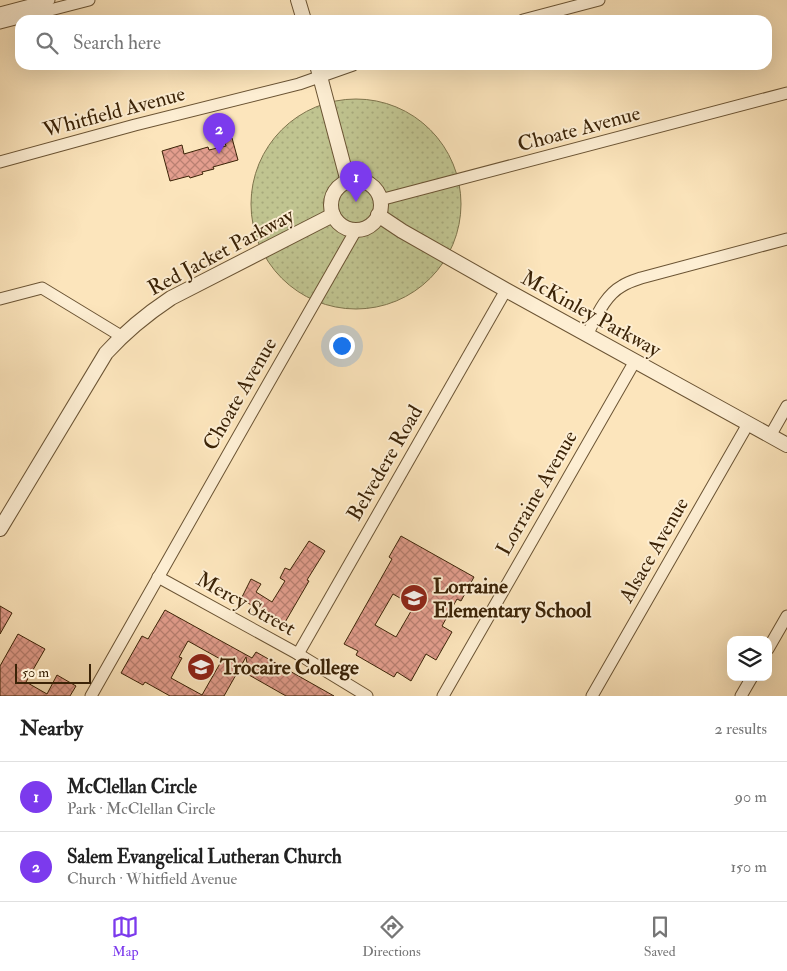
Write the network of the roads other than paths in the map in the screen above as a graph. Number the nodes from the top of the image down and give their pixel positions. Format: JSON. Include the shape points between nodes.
{"nodes":[{"id":1,"x":49,"y":0,"type":"edge"},
{"id":2,"x":88,"y":0,"type":"edge"},
{"id":3,"x":298,"y":0,"type":"edge"},
{"id":4,"x":599,"y":0,"type":"edge"},
{"id":5,"x":0,"y":13,"type":"edge"},
{"id":6,"x":31,"y":15,"type":"edge"},
{"id":7,"x":302,"y":15,"type":"edge"},
{"id":8,"x":542,"y":15,"type":"edge"},
{"id":9,"x":15,"y":19,"type":"edge"},
{"id":10,"x":0,"y":23,"type":"edge"},
{"id":11,"x":318,"y":70,"type":"edge"},
{"id":12,"x":787,"y":93,"type":"edge"},
{"id":13,"x":0,"y":162,"type":"edge"},
{"id":14,"x":348,"y":182,"type":"junction"},
{"id":15,"x":380,"y":200,"type":"junction"},
{"id":16,"x":333,"y":215,"type":"junction"},
{"id":17,"x":378,"y":216,"type":"junction"},
{"id":18,"x":356,"y":230,"type":"junction"},
{"id":19,"x":787,"y":239,"type":"edge"},
{"id":20,"x":506,"y":290,"type":"junction"},
{"id":21,"x":0,"y":299,"type":"edge"},
{"id":22,"x":587,"y":335,"type":"junction"},
{"id":23,"x":121,"y":336,"type":"junction"},
{"id":24,"x":635,"y":361,"type":"junction"},
{"id":25,"x":787,"y":406,"type":"edge"},
{"id":26,"x":748,"y":424,"type":"junction"},
{"id":27,"x":770,"y":436,"type":"junction"},
{"id":28,"x":787,"y":445,"type":"edge"},
{"id":29,"x":0,"y":529,"type":"edge"},
{"id":30,"x":158,"y":576,"type":"junction"},
{"id":31,"x":787,"y":616,"type":"edge"},
{"id":32,"x":772,"y":642,"type":"edge"},
{"id":33,"x":298,"y":654,"type":"junction"},
{"id":34,"x":750,"y":681,"type":"edge"},
{"id":35,"x":91,"y":696,"type":"edge"},
{"id":36,"x":367,"y":696,"type":"edge"},
{"id":37,"x":443,"y":696,"type":"edge"},
{"id":38,"x":592,"y":696,"type":"edge"},
{"id":39,"x":742,"y":696,"type":"edge"}],
"edges":[{"from":1,"to":5,"type":"street"},
{"from":2,"to":6,"type":"street"},
{"from":3,"to":7,"type":"street"},
{"from":4,"to":8,"type":"street"},
{"from":9,"to":10,"type":"street"},
{"from":11,"to":13,"type":"street","name":"Whitfield Avenue","via":[[299,84]]},
{"from":11,"to":14,"type":"street"},
{"from":12,"to":15,"type":"street","name":"Choate Avenue"},
{"from":14,"to":15,"type":"street","via":[[368,184]]},
{"from":14,"to":16,"type":"street","via":[[340,186],[333,196]]},
{"from":15,"to":17,"type":"street"},
{"from":16,"to":18,"type":"street","via":[[341,225]]},
{"from":16,"to":23,"type":"street","name":"Red Jacket Parkway","via":[[171,298]]},
{"from":17,"to":18,"type":"street","via":[[371,225]]},
{"from":17,"to":20,"type":"street","name":"McKinley Parkway"},
{"from":18,"to":30,"type":"street","name":"Choate Avenue"},
{"from":19,"to":22,"type":"street","via":[[622,286],[604,302]]},
{"from":20,"to":22,"type":"street","name":"McKinley Parkway"},
{"from":20,"to":33,"type":"street","name":"Belvedere Road"},
{"from":21,"to":23,"type":"street","via":[[42,288]]},
{"from":22,"to":24,"type":"street","name":"McKinley Parkway"},
{"from":23,"to":29,"type":"street","name":"Red Jacket Parkway","via":[[106,353]]},
{"from":24,"to":26,"type":"street","name":"McKinley Parkway"},
{"from":24,"to":37,"type":"street","name":"Lorraine Avenue"},
{"from":25,"to":27,"type":"street"},
{"from":26,"to":27,"type":"street","name":"McKinley Parkway"},
{"from":26,"to":38,"type":"street","name":"Alsace Avenue"},
{"from":27,"to":28,"type":"street","name":"McKinley Parkway"},
{"from":30,"to":33,"type":"street","name":"Mercy Street"},
{"from":30,"to":35,"type":"street","name":"Choate Avenue"},
{"from":31,"to":32,"type":"street"},
{"from":33,"to":36,"type":"street","name":"Mercy Street"},
{"from":34,"to":39,"type":"street"}]}
